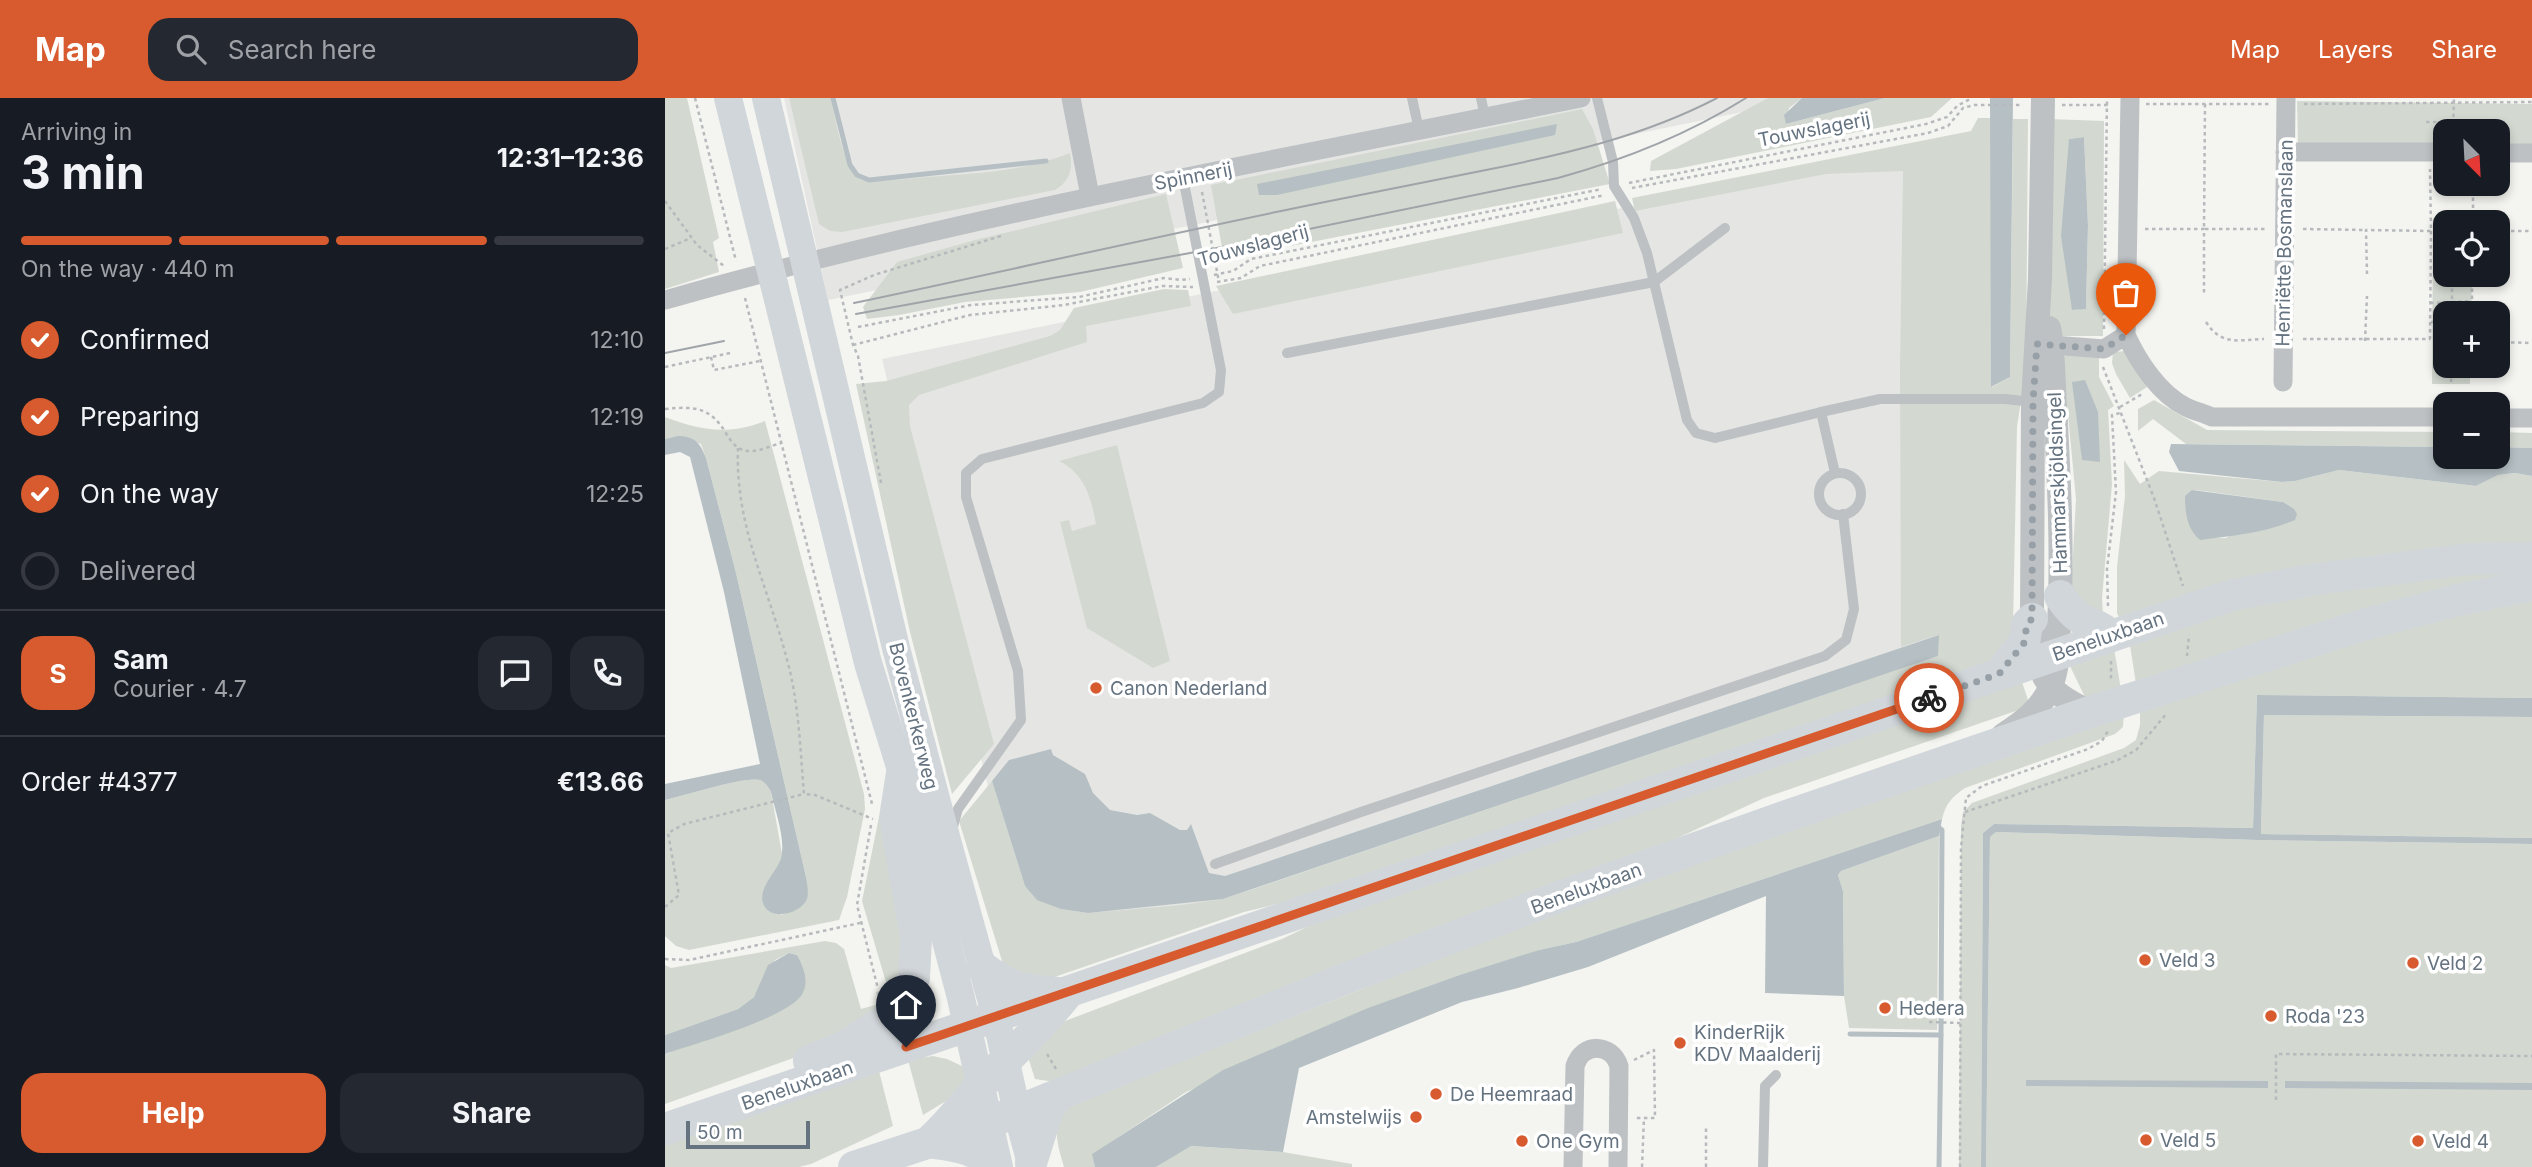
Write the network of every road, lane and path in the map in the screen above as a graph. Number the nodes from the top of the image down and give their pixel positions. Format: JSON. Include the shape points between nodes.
{"nodes":[{"id":1,"x":695,"y":98,"type":"edge"},
{"id":2,"x":728,"y":98,"type":"edge"},
{"id":3,"x":766,"y":98,"type":"edge"},
{"id":4,"x":1071,"y":98,"type":"edge"},
{"id":5,"x":1412,"y":98,"type":"edge"},
{"id":6,"x":1581,"y":98,"type":"edge"},
{"id":7,"x":1597,"y":98,"type":"edge"},
{"id":8,"x":1972,"y":98,"type":"edge"},
{"id":9,"x":2107,"y":98,"type":"edge"},
{"id":10,"x":2453,"y":100,"type":"edge"},
{"id":11,"x":2129,"y":101,"type":"edge"},
{"id":12,"x":2286,"y":101,"type":"edge"},
{"id":13,"x":2532,"y":102,"type":"edge"},
{"id":14,"x":2036,"y":103,"type":"edge"},
{"id":15,"x":2205,"y":104,"type":"junction"},
{"id":16,"x":2106,"y":105,"type":"junction"},
{"id":17,"x":1483,"y":108,"type":"edge"},
{"id":18,"x":2453,"y":119,"type":"edge"},
{"id":19,"x":2426,"y":122,"type":"dead end"},
{"id":20,"x":2433,"y":122,"type":"edge"},
{"id":21,"x":1419,"y":130,"type":"junction"},
{"id":22,"x":2285,"y":152,"type":"junction"},
{"id":23,"x":2433,"y":152,"type":"edge"},
{"id":24,"x":2510,"y":153,"type":"edge"},
{"id":25,"x":2532,"y":153,"type":"edge"},
{"id":26,"x":1191,"y":177,"type":"junction"},
{"id":27,"x":1617,"y":189,"type":"junction"},
{"id":28,"x":1090,"y":196,"type":"junction"},
{"id":29,"x":2434,"y":196,"type":"edge"},
{"id":30,"x":665,"y":201,"type":"edge"},
{"id":31,"x":1725,"y":228,"type":"dead end"},
{"id":32,"x":2128,"y":229,"type":"junction"},
{"id":33,"x":2204,"y":229,"type":"junction"},
{"id":34,"x":2284,"y":229,"type":"junction"},
{"id":35,"x":2366,"y":230,"type":"junction"},
{"id":36,"x":2431,"y":231,"type":"junction"},
{"id":37,"x":2510,"y":231,"type":"edge"},
{"id":38,"x":2532,"y":231,"type":"edge"},
{"id":39,"x":1011,"y":232,"type":"dead end"},
{"id":40,"x":691,"y":238,"type":"junction"},
{"id":41,"x":665,"y":249,"type":"edge"},
{"id":42,"x":806,"y":262,"type":"junction"},
{"id":43,"x":771,"y":271,"type":"junction"},
{"id":44,"x":1218,"y":274,"type":"junction"},
{"id":45,"x":2367,"y":275,"type":"dead end"},
{"id":46,"x":740,"y":279,"type":"junction"},
{"id":47,"x":1203,"y":281,"type":"junction"},
{"id":48,"x":1219,"y":282,"type":"junction"},
{"id":49,"x":1654,"y":282,"type":"junction"},
{"id":50,"x":2452,"y":287,"type":"edge"},
{"id":51,"x":2472,"y":287,"type":"edge"},
{"id":52,"x":2204,"y":295,"type":"dead end"},
{"id":53,"x":2367,"y":296,"type":"dead end"},
{"id":54,"x":665,"y":300,"type":"edge"},
{"id":55,"x":2452,"y":301,"type":"edge"},
{"id":56,"x":2472,"y":301,"type":"edge"},
{"id":57,"x":2430,"y":303,"type":"junction"},
{"id":58,"x":2433,"y":303,"type":"edge"},
{"id":59,"x":2206,"y":322,"type":"dead end"},
{"id":60,"x":2430,"y":322,"type":"joint"},
{"id":61,"x":858,"y":327,"type":"dead end"},
{"id":62,"x":2126,"y":335,"type":"junction"},
{"id":63,"x":2283,"y":339,"type":"junction"},
{"id":64,"x":2430,"y":340,"type":"joint"},
{"id":65,"x":2365,"y":341,"type":"junction"},
{"id":66,"x":2510,"y":342,"type":"edge"},
{"id":67,"x":2532,"y":343,"type":"edge"},
{"id":68,"x":2044,"y":344,"type":"junction"},
{"id":69,"x":853,"y":345,"type":"junction"},
{"id":70,"x":2104,"y":349,"type":"junction"},
{"id":71,"x":730,"y":353,"type":"dead end"},
{"id":72,"x":1287,"y":353,"type":"dead end"},
{"id":73,"x":711,"y":357,"type":"junction"},
{"id":74,"x":761,"y":361,"type":"junction"},
{"id":75,"x":665,"y":367,"type":"edge"},
{"id":76,"x":2451,"y":378,"type":"edge"},
{"id":77,"x":2451,"y":382,"type":"dead end"},
{"id":78,"x":2159,"y":383,"type":"junction"},
{"id":79,"x":2033,"y":402,"type":"junction"},
{"id":80,"x":2119,"y":407,"type":"junction"},
{"id":81,"x":665,"y":409,"type":"edge"},
{"id":82,"x":1821,"y":412,"type":"junction"},
{"id":83,"x":2283,"y":416,"type":"junction"},
{"id":84,"x":2433,"y":418,"type":"edge"},
{"id":85,"x":2510,"y":418,"type":"edge"},
{"id":86,"x":2532,"y":418,"type":"edge"},
{"id":87,"x":781,"y":443,"type":"junction"},
{"id":88,"x":738,"y":448,"type":"junction"},
{"id":89,"x":1835,"y":473,"type":"junction"},
{"id":90,"x":883,"y":489,"type":"dead end"},
{"id":91,"x":1843,"y":514,"type":"junction"},
{"id":92,"x":2532,"y":558,"type":"edge"},
{"id":93,"x":2532,"y":584,"type":"edge"},
{"id":94,"x":2183,"y":586,"type":"dead end"},
{"id":95,"x":2060,"y":596,"type":"junction"},
{"id":96,"x":2032,"y":619,"type":"junction"},
{"id":97,"x":2189,"y":633,"type":"dead end"},
{"id":98,"x":2110,"y":635,"type":"junction"},
{"id":99,"x":2048,"y":667,"type":"junction"},
{"id":100,"x":2185,"y":667,"type":"dead end"},
{"id":101,"x":1999,"y":674,"type":"junction"},
{"id":102,"x":2168,"y":711,"type":"dead end"},
{"id":103,"x":2090,"y":712,"type":"junction"},
{"id":104,"x":1977,"y":753,"type":"junction"},
{"id":105,"x":902,"y":773,"type":"junction"},
{"id":106,"x":804,"y":794,"type":"junction"},
{"id":107,"x":873,"y":819,"type":"junction"},
{"id":108,"x":948,"y":844,"type":"junction"},
{"id":109,"x":1215,"y":864,"type":"dead end"},
{"id":110,"x":665,"y":907,"type":"edge"},
{"id":111,"x":860,"y":923,"type":"junction"},
{"id":112,"x":665,"y":959,"type":"edge"},
{"id":113,"x":982,"y":967,"type":"junction"},
{"id":114,"x":878,"y":989,"type":"dead end"},
{"id":115,"x":1066,"y":993,"type":"junction"},
{"id":116,"x":982,"y":1022,"type":"junction"},
{"id":117,"x":1929,"y":1022,"type":"dead end"},
{"id":118,"x":1960,"y":1023,"type":"junction"},
{"id":119,"x":1033,"y":1031,"type":"junction"},
{"id":120,"x":2532,"y":1056,"type":"edge"},
{"id":121,"x":1006,"y":1063,"type":"junction"},
{"id":122,"x":1619,"y":1066,"type":"junction"},
{"id":123,"x":1776,"y":1075,"type":"dead end"},
{"id":124,"x":980,"y":1087,"type":"junction"},
{"id":125,"x":1063,"y":1094,"type":"junction"},
{"id":126,"x":2276,"y":1100,"type":"dead end"},
{"id":127,"x":738,"y":1105,"type":"junction"},
{"id":128,"x":1017,"y":1112,"type":"junction"},
{"id":129,"x":1619,"y":1117,"type":"junction"},
{"id":130,"x":1644,"y":1118,"type":"junction"},
{"id":131,"x":988,"y":1123,"type":"junction"},
{"id":132,"x":1706,"y":1125,"type":"dead end"},
{"id":133,"x":665,"y":1129,"type":"edge"},
{"id":134,"x":929,"y":1142,"type":"junction"},
{"id":135,"x":1031,"y":1165,"type":"edge"},
{"id":136,"x":854,"y":1167,"type":"edge"},
{"id":137,"x":997,"y":1167,"type":"edge"},
{"id":138,"x":1573,"y":1167,"type":"edge"},
{"id":139,"x":1618,"y":1167,"type":"edge"},
{"id":140,"x":1642,"y":1167,"type":"edge"},
{"id":141,"x":1706,"y":1167,"type":"edge"},
{"id":142,"x":1763,"y":1167,"type":"edge"},
{"id":143,"x":1959,"y":1167,"type":"edge"}],
"edges":[{"from":1,"to":46,"type":"path"},
{"from":2,"to":43,"type":"main road","name":"Bovenkerkerweg"},
{"from":3,"to":42,"type":"main road","name":"Bovenkerkerweg"},
{"from":4,"to":28,"type":"street"},
{"from":5,"to":21,"type":"lane"},
{"from":6,"to":17,"type":"street","name":"Spinnerij"},
{"from":7,"to":27,"type":"lane"},
{"from":8,"to":27,"type":"path","name":"Touwslagerij","via":[[1947,117],[1926,124]]},
{"from":9,"to":16,"type":"path"},
{"from":10,"to":12,"type":"path"},
{"from":10,"to":13,"type":"path"},
{"from":10,"to":18,"type":"path"},
{"from":11,"to":15,"type":"path"},
{"from":11,"to":16,"type":"path"},
{"from":11,"to":32,"type":"street"},
{"from":12,"to":15,"type":"path"},
{"from":12,"to":22,"type":"street","name":"Henriëtte Bosmanslaan"},
{"from":14,"to":16,"type":"path"},
{"from":14,"to":27,"type":"path","via":[[1974,105],[1963,108],[1948,126],[1928,133]]},
{"from":14,"to":68,"type":"street","name":"Hammarskjöldsingel"},
{"from":15,"to":33,"type":"path"},
{"from":16,"to":70,"type":"path"},
{"from":17,"to":21,"type":"street","name":"Spinnerij"},
{"from":19,"to":20,"type":"path"},
{"from":21,"to":26,"type":"street","name":"Spinnerij"},
{"from":22,"to":23,"type":"street"},
{"from":22,"to":34,"type":"street","name":"Henriëtte Bosmanslaan"},
{"from":24,"to":25,"type":"street"},
{"from":26,"to":28,"type":"street","name":"Spinnerij"},
{"from":26,"to":44,"type":"path"},
{"from":26,"to":47,"type":"lane"},
{"from":27,"to":44,"type":"path","name":"Touwslagerij","via":[[1251,259]]},
{"from":27,"to":48,"type":"path","via":[[1260,266],[1241,278]]},
{"from":27,"to":49,"type":"lane","via":[[1634,218]]},
{"from":28,"to":42,"type":"street","name":"Spinnerij"},
{"from":29,"to":36,"type":"path"},
{"from":30,"to":40,"type":"path"},
{"from":31,"to":49,"type":"lane"},
{"from":32,"to":33,"type":"path"},
{"from":32,"to":62,"type":"street"},
{"from":33,"to":34,"type":"path"},
{"from":33,"to":52,"type":"path"},
{"from":34,"to":35,"type":"path"},
{"from":34,"to":63,"type":"street","name":"Henriëtte Bosmanslaan"},
{"from":35,"to":36,"type":"path"},
{"from":35,"to":45,"type":"path"},
{"from":36,"to":57,"type":"path"},
{"from":37,"to":38,"type":"path"},
{"from":39,"to":69,"type":"path","via":[[840,290]]},
{"from":40,"to":41,"type":"path"},
{"from":40,"to":46,"type":"path"},
{"from":42,"to":43,"type":"street"},
{"from":42,"to":108,"type":"main road","name":"Bovenkerkerweg","via":[[896,648]]},
{"from":43,"to":46,"type":"street"},
{"from":43,"to":105,"type":"main road","name":"Bovenkerkerweg","via":[[868,663]]},
{"from":44,"to":47,"type":"path","name":"Touwslagerij"},
{"from":44,"to":48,"type":"path"},
{"from":46,"to":54,"type":"street"},
{"from":46,"to":74,"type":"path"},
{"from":47,"to":48,"type":"path"},
{"from":47,"to":61,"type":"path","name":"Touwslagerij","via":[[1164,278],[1079,297],[971,305]]},
{"from":47,"to":69,"type":"path","via":[[1183,288],[1162,286],[1064,305],[970,315]]},
{"from":47,"to":108,"type":"lane","via":[[1221,370],[1219,392],[1203,402],[982,459],[966,473],[966,497],[1018,671],[1021,720],[958,809]]},
{"from":49,"to":72,"type":"lane"},
{"from":49,"to":82,"type":"lane","via":[[1687,420],[1696,433],[1715,438]]},
{"from":50,"to":55,"type":"path"},
{"from":51,"to":56,"type":"path"},
{"from":53,"to":65,"type":"path"},
{"from":57,"to":58,"type":"path"},
{"from":57,"to":60,"type":"path"},
{"from":59,"to":63,"type":"path","via":[[2213,334],[2224,340]]},
{"from":60,"to":64,"type":"path"},
{"from":62,"to":70,"type":"street"},
{"from":62,"to":78,"type":"street","via":[[2139,363]]},
{"from":63,"to":65,"type":"path"},
{"from":63,"to":83,"type":"street","name":"Henriëtte Bosmanslaan"},
{"from":64,"to":65,"type":"path"},
{"from":66,"to":67,"type":"path"},
{"from":68,"to":70,"type":"street"},
{"from":68,"to":79,"type":"street","name":"Hammarskjöldsingel"},
{"from":68,"to":95,"type":"street","name":"Hammarskjöldsingel","via":[[2061,509]]},
{"from":69,"to":90,"type":"path"},
{"from":70,"to":80,"type":"path","via":[[2103,368]]},
{"from":71,"to":73,"type":"path"},
{"from":73,"to":74,"type":"path","via":[[714,370]]},
{"from":73,"to":75,"type":"path"},
{"from":74,"to":87,"type":"path"},
{"from":76,"to":77,"type":"path"},
{"from":78,"to":80,"type":"path"},
{"from":78,"to":83,"type":"street","via":[[2185,407],[2212,416]]},
{"from":79,"to":82,"type":"lane","via":[[1880,399]]},
{"from":79,"to":96,"type":"street","name":"Hammarskjöldsingel"},
{"from":80,"to":94,"type":"path"},
{"from":81,"to":88,"type":"path","via":[[703,410]]},
{"from":82,"to":89,"type":"lane"},
{"from":83,"to":84,"type":"street"},
{"from":85,"to":86,"type":"street"},
{"from":87,"to":88,"type":"path","via":[[753,451]]},
{"from":87,"to":107,"type":"path","via":[[871,796]]},
{"from":88,"to":106,"type":"path","via":[[747,534],[794,689]]},
{"from":89,"to":91,"type":"lane","via":[[1823,481],[1819,495],[1826,510]]},
{"from":89,"to":91,"type":"lane","via":[[1850,475],[1861,492],[1858,504]]},
{"from":91,"to":109,"type":"lane","via":[[1854,610],[1846,640],[1825,656]]},
{"from":92,"to":98,"type":"main road","name":"Beneluxbaan","via":[[2468,559],[2317,579],[2232,595]]},
{"from":93,"to":103,"type":"main road","name":"Beneluxbaan","via":[[2366,624]]},
{"from":95,"to":98,"type":"main road","via":[[2083,621],[2100,625]]},
{"from":95,"to":99,"type":"street","name":"Hammarskjöldsingel"},
{"from":96,"to":99,"type":"street","name":"Hammarskjöldsingel"},
{"from":96,"to":101,"type":"main road","via":[[2024,643]]},
{"from":97,"to":100,"type":"path"},
{"from":98,"to":99,"type":"main road","name":"Beneluxbaan"},
{"from":99,"to":101,"type":"main road","name":"Beneluxbaan"},
{"from":99,"to":103,"type":"street","via":[[2071,703]]},
{"from":99,"to":104,"type":"street","via":[[2043,701],[2028,718]]},
{"from":101,"to":115,"type":"main road","name":"Beneluxbaan"},
{"from":102,"to":118,"type":"path","via":[[2136,750],[2118,760],[1965,812]]},
{"from":103,"to":104,"type":"main road","name":"Beneluxbaan"},
{"from":104,"to":125,"type":"main road","name":"Beneluxbaan","via":[[1562,896]]},
{"from":105,"to":116,"type":"main road","name":"Bovenkerkerweg"},
{"from":105,"to":127,"type":"main road","via":[[895,818],[916,937],[914,978],[892,1016],[847,1045],[773,1077]]},
{"from":106,"to":107,"type":"path"},
{"from":106,"to":110,"type":"path","via":[[667,832],[679,895]]},
{"from":107,"to":111,"type":"path","via":[[857,899]]},
{"from":108,"to":113,"type":"main road","name":"Bovenkerkerweg"},
{"from":111,"to":112,"type":"path","via":[[689,960]]},
{"from":111,"to":114,"type":"path"},
{"from":113,"to":115,"type":"main road","via":[[1017,988]]},
{"from":113,"to":116,"type":"main road","name":"Bovenkerkerweg"},
{"from":115,"to":116,"type":"main road","name":"Beneluxbaan"},
{"from":115,"to":119,"type":"main road"},
{"from":116,"to":121,"type":"main road","name":"Bovenkerkerweg"},
{"from":116,"to":124,"type":"main road","name":"Bovenkerkerweg"},
{"from":116,"to":127,"type":"main road","name":"Beneluxbaan"},
{"from":117,"to":118,"type":"path"},
{"from":118,"to":143,"type":"path"},
{"from":119,"to":121,"type":"main road"},
{"from":119,"to":125,"type":"path"},
{"from":120,"to":126,"type":"path","via":[[2276,1055]]},
{"from":121,"to":124,"type":"main road"},
{"from":121,"to":128,"type":"main road","name":"Bovenkerkerweg"},
{"from":122,"to":129,"type":"street"},
{"from":122,"to":130,"type":"path","via":[[1654,1050],[1655,1118]]},
{"from":122,"to":138,"type":"street","via":[[1614,1056],[1599,1048],[1586,1051],[1577,1060]]},
{"from":123,"to":142,"type":"lane","via":[[1765,1086]]},
{"from":124,"to":131,"type":"main road","name":"Bovenkerkerweg"},
{"from":124,"to":134,"type":"main road"},
{"from":125,"to":128,"type":"main road","name":"Beneluxbaan"},
{"from":125,"to":135,"type":"main road","via":[[1048,1109]]},
{"from":127,"to":133,"type":"main road","name":"Beneluxbaan"},
{"from":128,"to":131,"type":"main road","name":"Beneluxbaan"},
{"from":128,"to":135,"type":"main road","name":"Bovenkerkerweg"},
{"from":129,"to":130,"type":"path"},
{"from":129,"to":139,"type":"street"},
{"from":130,"to":140,"type":"path"},
{"from":131,"to":134,"type":"main road","name":"Beneluxbaan"},
{"from":131,"to":137,"type":"main road","name":"Bovenkerkerweg"},
{"from":132,"to":141,"type":"path"},
{"from":134,"to":136,"type":"main road","name":"Beneluxbaan"},
{"from":134,"to":137,"type":"main road","via":[[967,1148]]}]}
